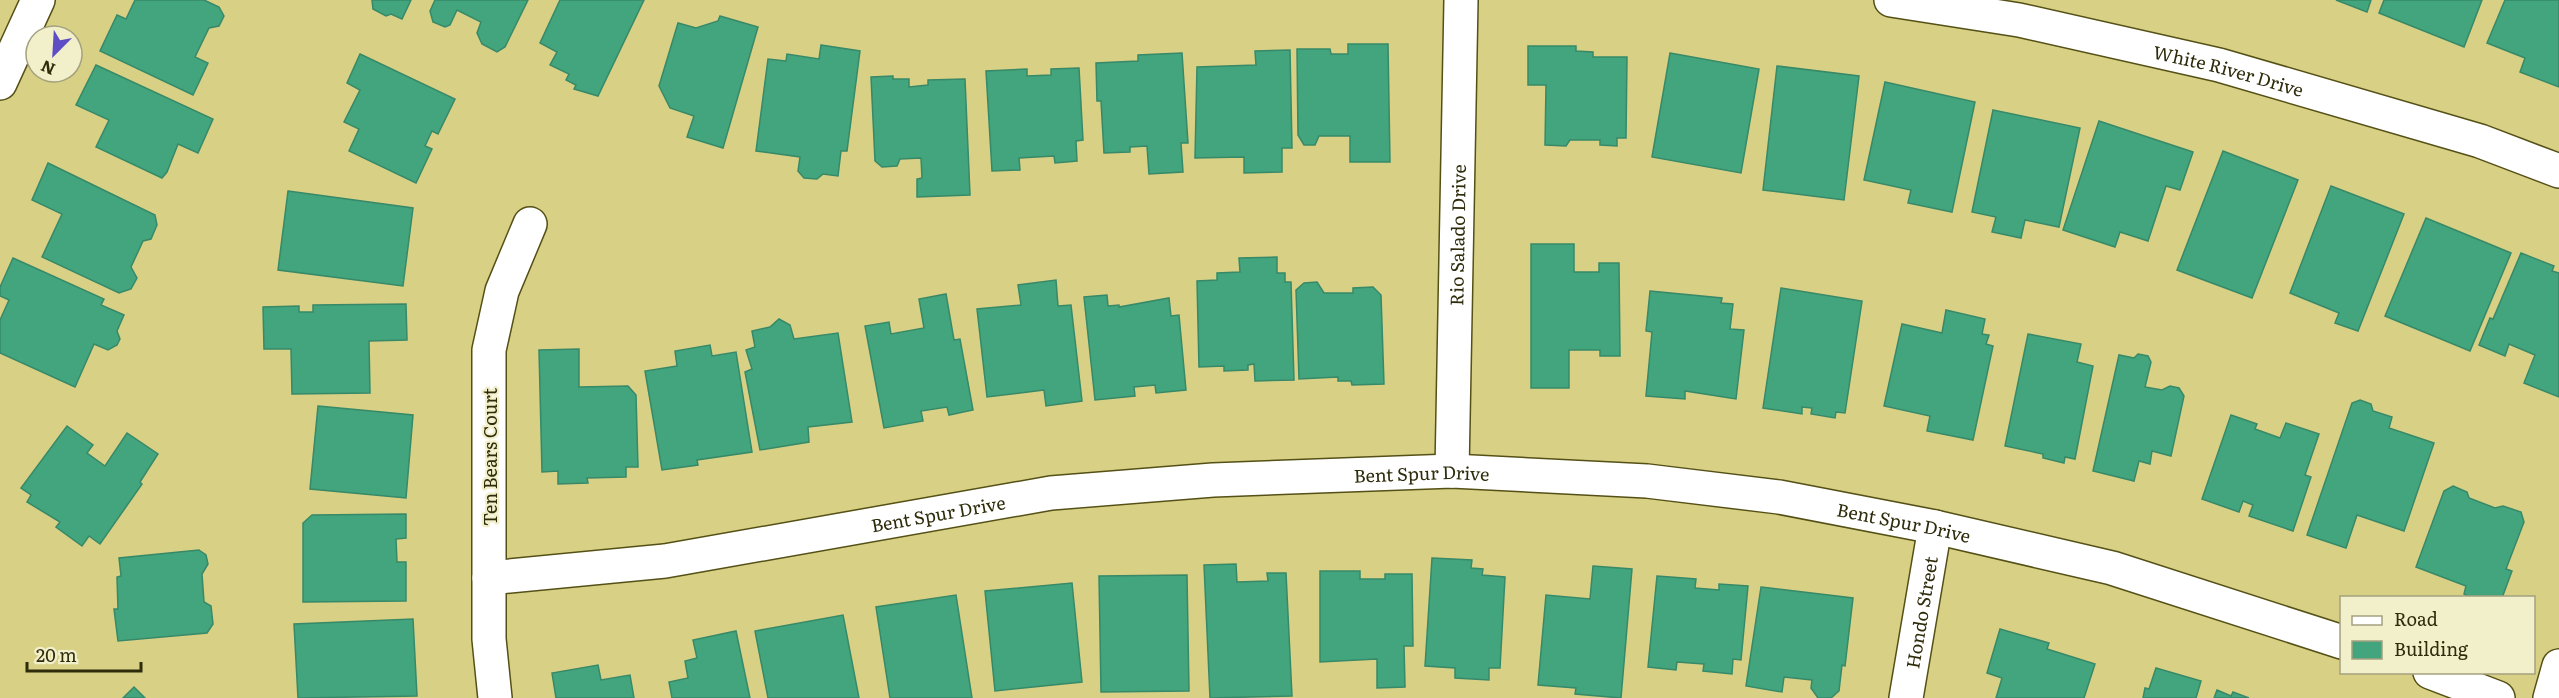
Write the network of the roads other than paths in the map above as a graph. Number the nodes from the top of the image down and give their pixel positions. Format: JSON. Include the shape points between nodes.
{"nodes":[{"id":1,"x":38,"y":0,"type":"edge"},
{"id":2,"x":1461,"y":0,"type":"edge"},
{"id":3,"x":1891,"y":0,"type":"edge"},
{"id":4,"x":0,"y":82,"type":"edge"},
{"id":5,"x":2559,"y":171,"type":"edge"},
{"id":6,"x":530,"y":224,"type":"dead end"},
{"id":7,"x":1452,"y":471,"type":"junction"},
{"id":8,"x":1935,"y":527,"type":"junction"},
{"id":9,"x":489,"y":579,"type":"junction"},
{"id":10,"x":2340,"y":641,"type":"edge"},
{"id":11,"x":2559,"y":666,"type":"edge"},
{"id":12,"x":2435,"y":674,"type":"edge"},
{"id":13,"x":495,"y":698,"type":"edge"},
{"id":14,"x":1906,"y":698,"type":"edge"},
{"id":15,"x":2498,"y":698,"type":"edge"},
{"id":16,"x":2550,"y":698,"type":"edge"}],
"edges":[{"from":1,"to":4,"type":"street"},
{"from":2,"to":7,"type":"street","name":"Rio Salado Drive"},
{"from":3,"to":5,"type":"street","name":"White River Drive","via":[[2019,20],[2219,65],[2480,141]]},
{"from":6,"to":9,"type":"street","name":"Ten Bears Court","via":[[502,291],[489,350]]},
{"from":7,"to":8,"type":"street","name":"Bent Spur Drive","via":[[1647,481],[1779,497]]},
{"from":7,"to":9,"type":"street","name":"Bent Spur Drive","via":[[1213,480],[1051,493],[665,561]]},
{"from":8,"to":10,"type":"street","name":"Bent Spur Drive","via":[[2112,568]]},
{"from":8,"to":14,"type":"street","name":"Hondo Street"},
{"from":9,"to":13,"type":"street","name":"Ten Bears Court","via":[[489,639]]},
{"from":11,"to":16,"type":"street"},
{"from":12,"to":15,"type":"street"}]}
